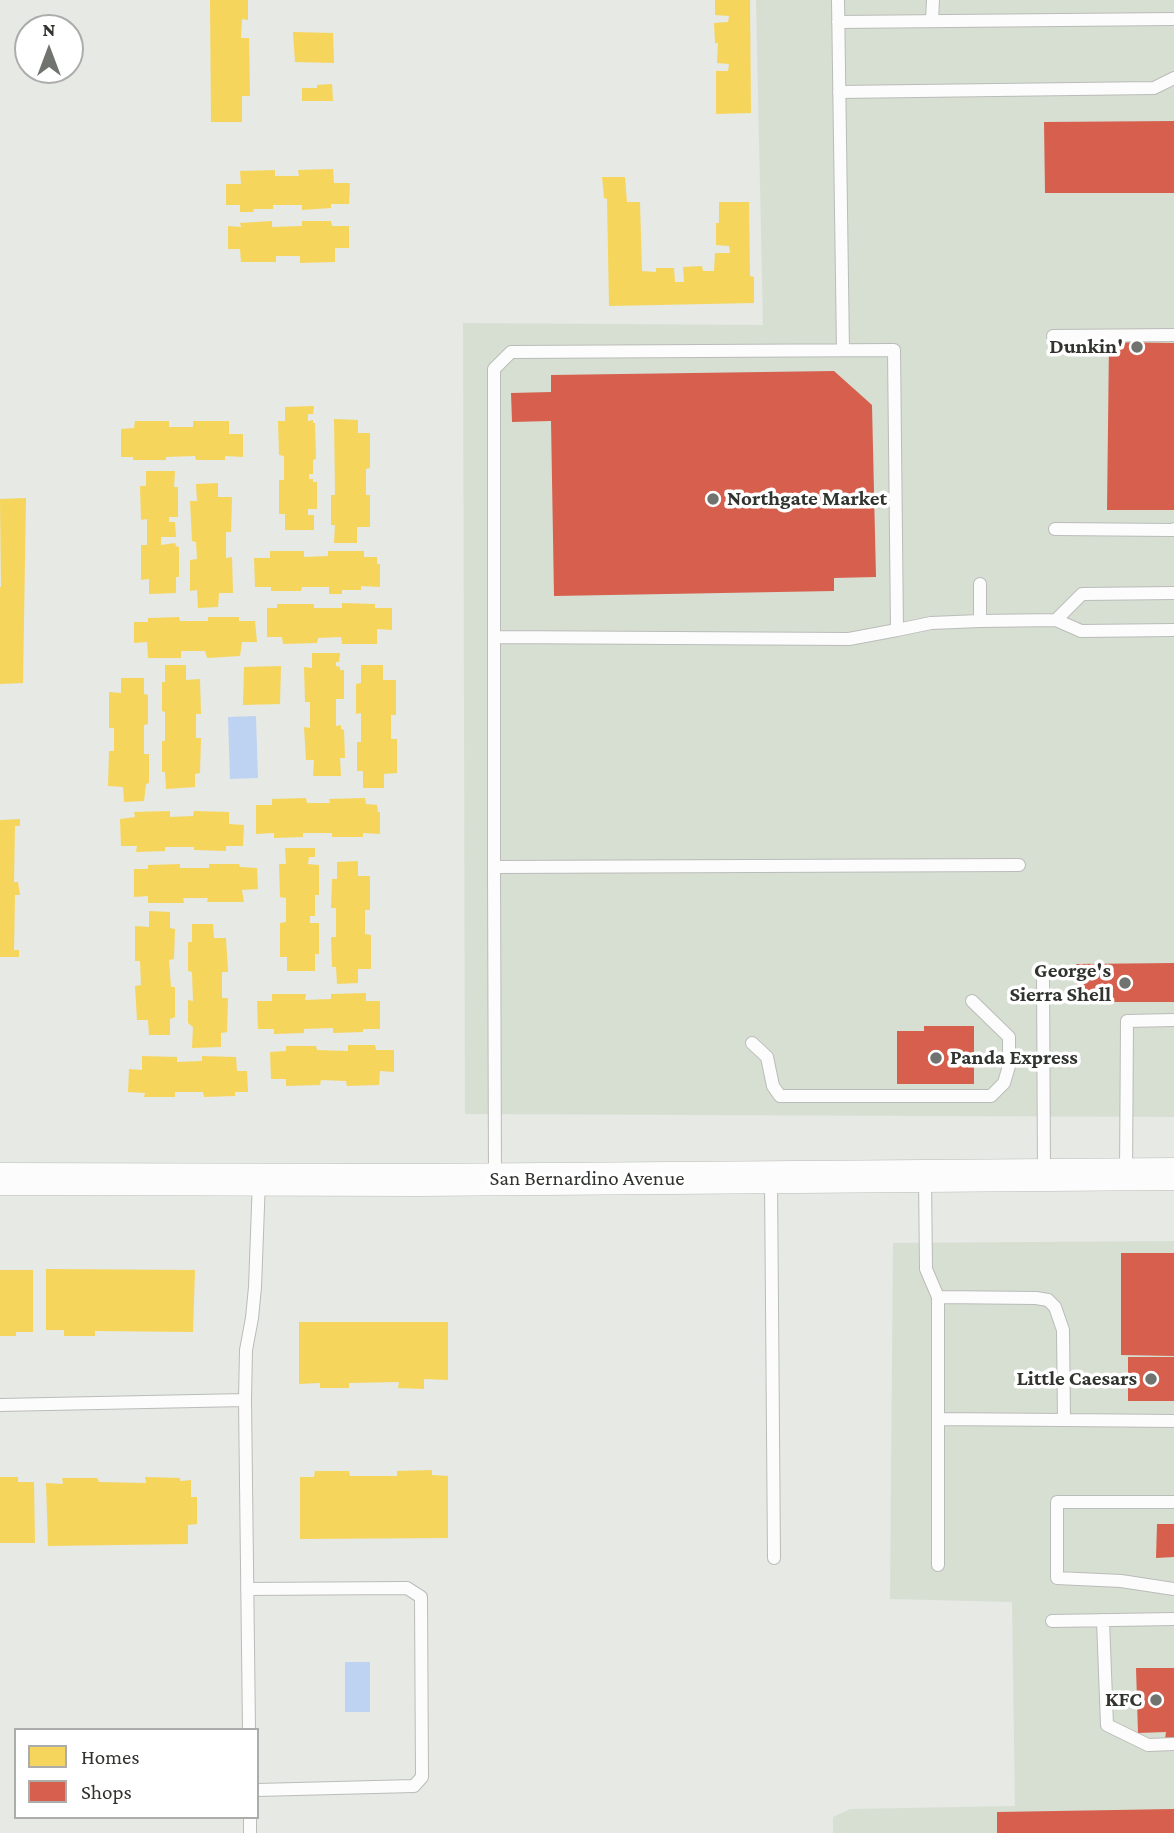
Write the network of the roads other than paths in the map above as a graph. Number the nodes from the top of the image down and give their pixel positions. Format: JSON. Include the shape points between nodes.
{"nodes":[{"id":1,"x":838,"y":0,"type":"edge"},
{"id":2,"x":933,"y":0,"type":"edge"},
{"id":3,"x":1174,"y":19,"type":"edge"},
{"id":4,"x":932,"y":21,"type":"junction"},
{"id":5,"x":838,"y":22,"type":"junction"},
{"id":6,"x":1174,"y":78,"type":"edge"},
{"id":7,"x":839,"y":92,"type":"junction"},
{"id":8,"x":1174,"y":335,"type":"edge"},
{"id":9,"x":1053,"y":336,"type":"dead end"},
{"id":10,"x":844,"y":350,"type":"junction"},
{"id":11,"x":1055,"y":529,"type":"dead end"},
{"id":12,"x":1174,"y":529,"type":"edge"},
{"id":13,"x":980,"y":584,"type":"dead end"},
{"id":14,"x":1174,"y":593,"type":"edge"},
{"id":15,"x":1056,"y":620,"type":"junction"},
{"id":16,"x":979,"y":621,"type":"junction"},
{"id":17,"x":897,"y":630,"type":"junction"},
{"id":18,"x":1174,"y":630,"type":"edge"},
{"id":19,"x":494,"y":638,"type":"junction"},
{"id":20,"x":1019,"y":866,"type":"dead end"},
{"id":21,"x":494,"y":867,"type":"junction"},
{"id":22,"x":1043,"y":971,"type":"dead end"},
{"id":23,"x":972,"y":1000,"type":"dead end"},
{"id":24,"x":1174,"y":1020,"type":"edge"},
{"id":25,"x":752,"y":1043,"type":"dead end"},
{"id":26,"x":1126,"y":1174,"type":"junction"},
{"id":27,"x":1174,"y":1174,"type":"edge"},
{"id":28,"x":1044,"y":1176,"type":"junction"},
{"id":29,"x":925,"y":1177,"type":"junction"},
{"id":30,"x":771,"y":1178,"type":"junction"},
{"id":31,"x":0,"y":1180,"type":"edge"},
{"id":32,"x":259,"y":1180,"type":"junction"},
{"id":33,"x":495,"y":1180,"type":"junction"},
{"id":34,"x":937,"y":1297,"type":"junction"},
{"id":35,"x":245,"y":1400,"type":"junction"},
{"id":36,"x":0,"y":1405,"type":"edge"},
{"id":37,"x":938,"y":1419,"type":"junction"},
{"id":38,"x":1063,"y":1420,"type":"junction"},
{"id":39,"x":1174,"y":1421,"type":"edge"},
{"id":40,"x":1174,"y":1502,"type":"edge"},
{"id":41,"x":774,"y":1558,"type":"dead end"},
{"id":42,"x":938,"y":1565,"type":"dead end"},
{"id":43,"x":247,"y":1589,"type":"junction"},
{"id":44,"x":1174,"y":1589,"type":"edge"},
{"id":45,"x":1174,"y":1619,"type":"edge"},
{"id":46,"x":1052,"y":1620,"type":"dead end"},
{"id":47,"x":1103,"y":1620,"type":"junction"},
{"id":48,"x":249,"y":1728,"type":"edge"},
{"id":49,"x":1174,"y":1745,"type":"edge"},
{"id":50,"x":259,"y":1790,"type":"edge"}],
"edges":[{"from":1,"to":5,"type":"lane"},
{"from":2,"to":4,"type":"lane"},
{"from":3,"to":4,"type":"lane"},
{"from":4,"to":5,"type":"lane"},
{"from":5,"to":7,"type":"lane"},
{"from":6,"to":7,"type":"lane","via":[[1154,88]]},
{"from":7,"to":10,"type":"lane"},
{"from":8,"to":9,"type":"lane"},
{"from":10,"to":17,"type":"lane","via":[[894,350]]},
{"from":10,"to":19,"type":"lane","via":[[511,352],[494,369]]},
{"from":11,"to":12,"type":"lane"},
{"from":13,"to":16,"type":"lane"},
{"from":14,"to":15,"type":"lane","via":[[1082,594]]},
{"from":15,"to":16,"type":"lane"},
{"from":15,"to":18,"type":"lane","via":[[1081,631]]},
{"from":16,"to":17,"type":"lane"},
{"from":17,"to":19,"type":"lane","via":[[849,639]]},
{"from":19,"to":21,"type":"lane"},
{"from":20,"to":21,"type":"lane"},
{"from":21,"to":33,"type":"lane"},
{"from":22,"to":28,"type":"lane"},
{"from":23,"to":25,"type":"lane","via":[[1009,1037],[1004,1083],[991,1096],[780,1096],[767,1057]]},
{"from":24,"to":26,"type":"lane","via":[[1126,1021]]},
{"from":26,"to":27,"type":"main road","name":"San Bernardino Avenue"},
{"from":26,"to":28,"type":"main road","name":"San Bernardino Avenue"},
{"from":28,"to":29,"type":"main road","name":"San Bernardino Avenue"},
{"from":29,"to":30,"type":"main road","name":"San Bernardino Avenue"},
{"from":29,"to":34,"type":"lane","via":[[926,1269]]},
{"from":30,"to":33,"type":"main road","name":"San Bernardino Avenue"},
{"from":30,"to":41,"type":"lane"},
{"from":31,"to":32,"type":"main road","name":"San Bernardino Avenue"},
{"from":32,"to":33,"type":"main road","name":"San Bernardino Avenue"},
{"from":32,"to":35,"type":"lane"},
{"from":34,"to":37,"type":"lane"},
{"from":34,"to":38,"type":"lane","via":[[1048,1300],[1063,1330]]},
{"from":35,"to":36,"type":"lane"},
{"from":35,"to":43,"type":"lane"},
{"from":37,"to":38,"type":"lane"},
{"from":37,"to":42,"type":"lane"},
{"from":38,"to":39,"type":"lane"},
{"from":40,"to":44,"type":"lane","via":[[1057,1502],[1057,1578]]},
{"from":43,"to":48,"type":"lane"},
{"from":43,"to":50,"type":"lane","via":[[407,1588],[421,1597],[422,1777],[414,1786]]},
{"from":45,"to":47,"type":"lane"},
{"from":46,"to":47,"type":"lane"},
{"from":47,"to":49,"type":"lane","via":[[1107,1725],[1148,1745]]}]}
